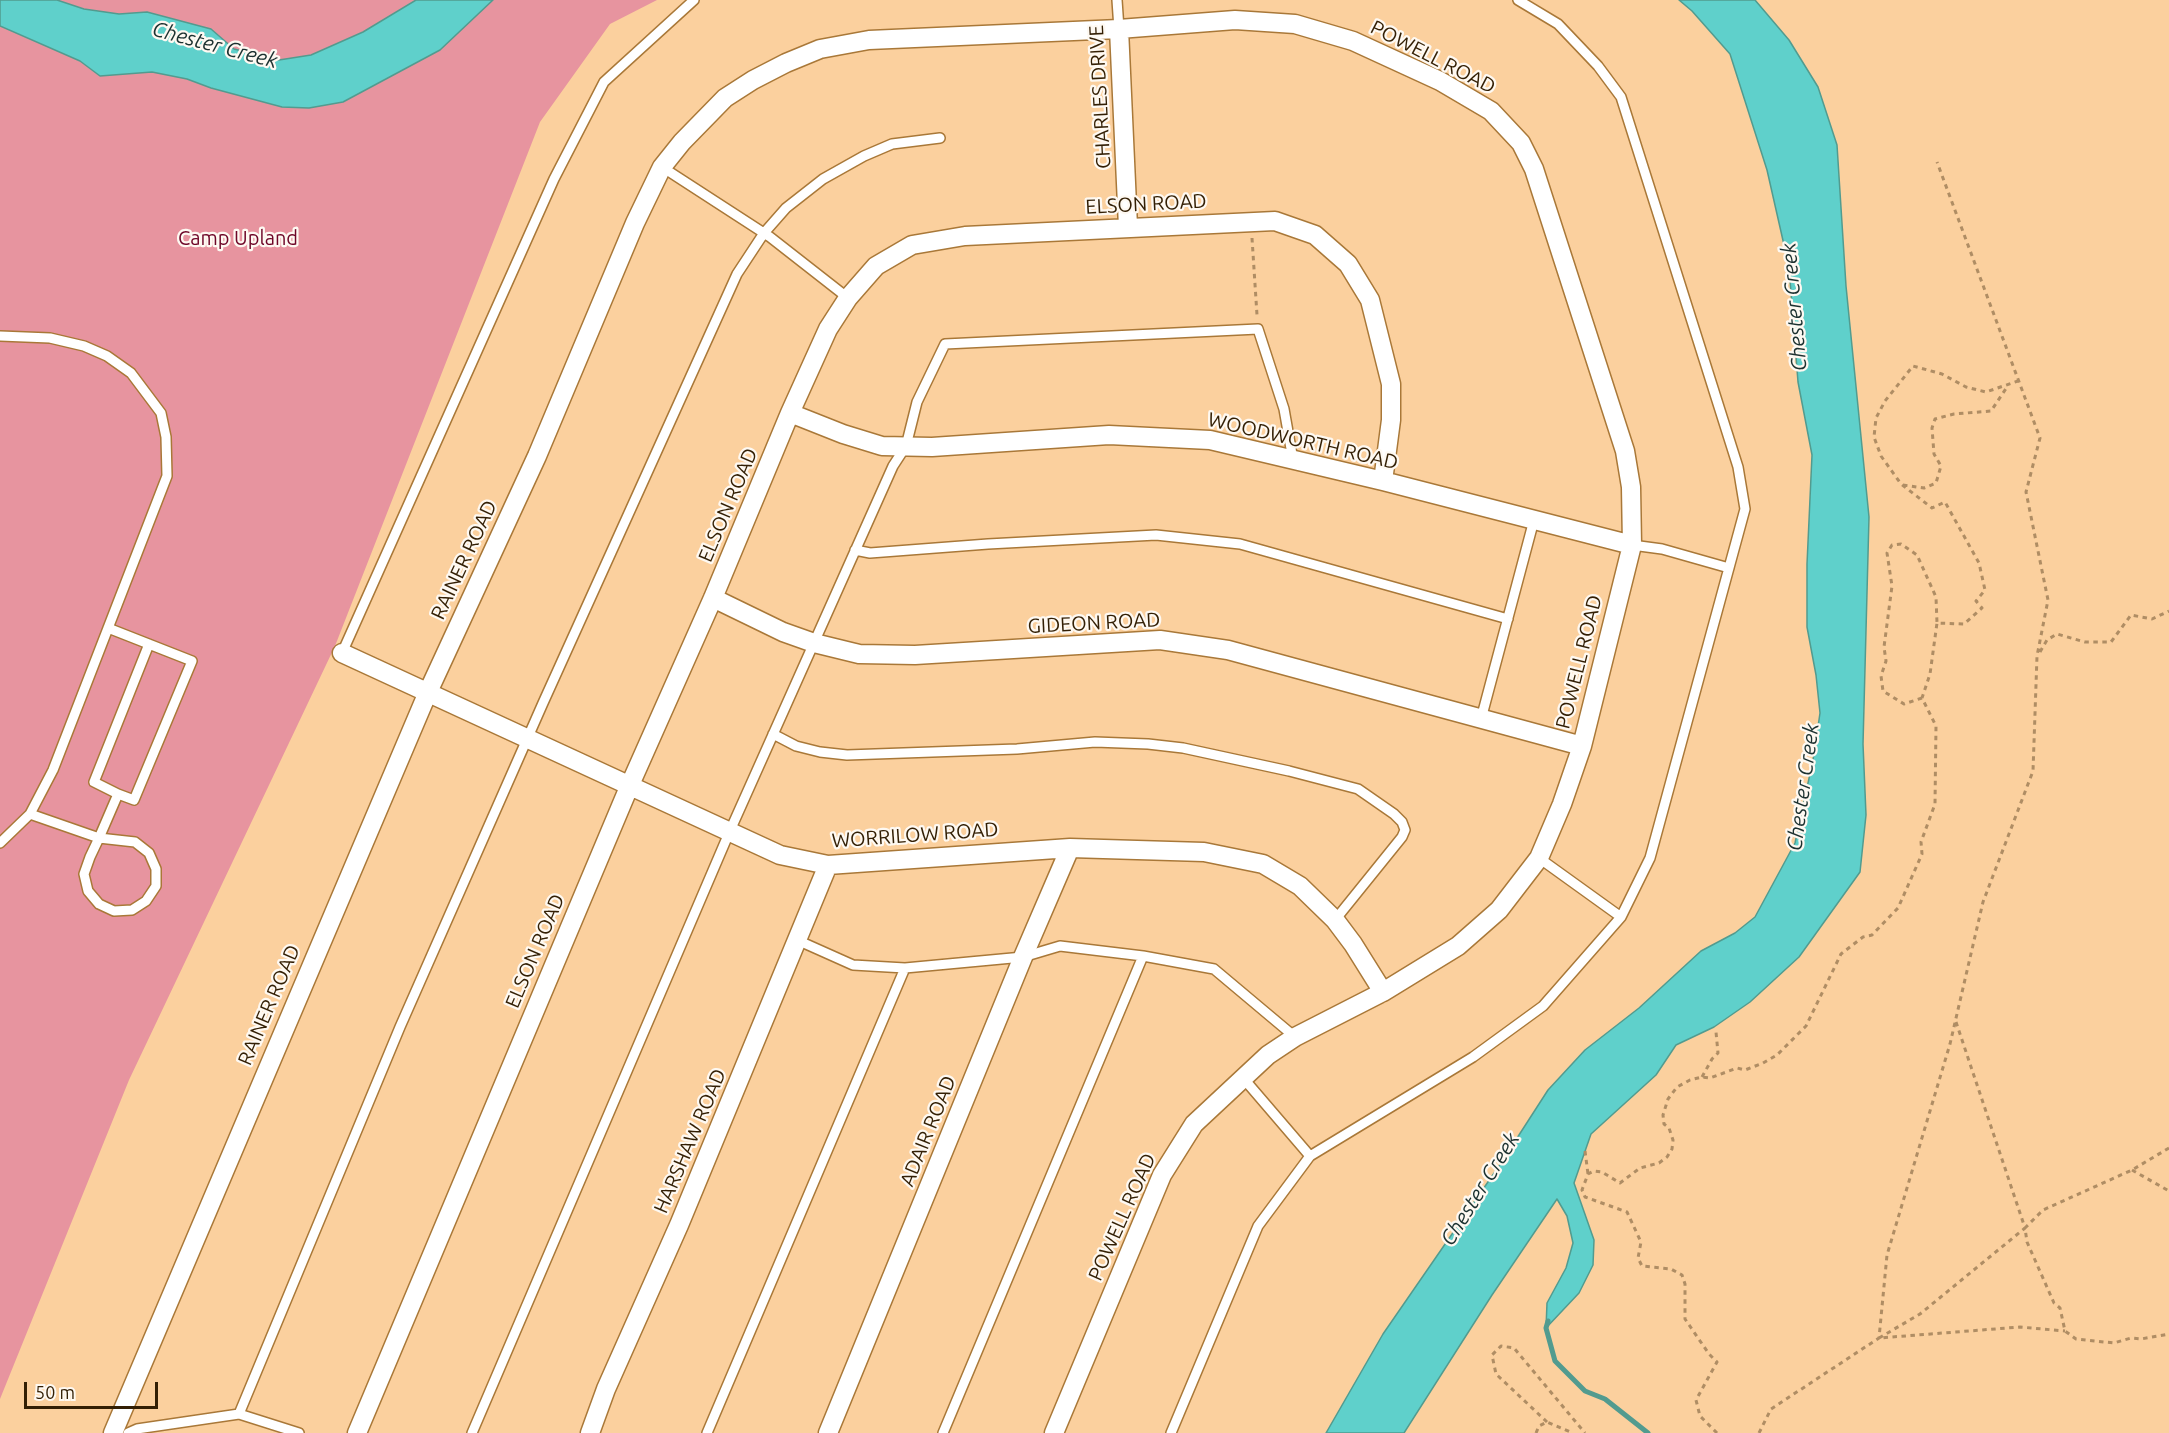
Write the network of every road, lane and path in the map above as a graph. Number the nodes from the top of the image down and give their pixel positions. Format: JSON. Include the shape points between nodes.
{"nodes":[{"id":1,"x":694,"y":0,"type":"edge"},
{"id":2,"x":1117,"y":0,"type":"edge"},
{"id":3,"x":1518,"y":0,"type":"edge"},
{"id":4,"x":1119,"y":28,"type":"junction"},
{"id":5,"x":940,"y":138,"type":"dead end"},
{"id":6,"x":1937,"y":162,"type":"dead end"},
{"id":7,"x":662,"y":167,"type":"junction"},
{"id":8,"x":1251,"y":222,"type":"junction"},
{"id":9,"x":1128,"y":228,"type":"junction"},
{"id":10,"x":764,"y":233,"type":"junction"},
{"id":11,"x":848,"y":298,"type":"junction"},
{"id":12,"x":1258,"y":329,"type":"junction"},
{"id":13,"x":0,"y":336,"type":"edge"},
{"id":14,"x":2018,"y":381,"type":"junction"},
{"id":15,"x":2008,"y":386,"type":"junction"},
{"id":16,"x":790,"y":414,"type":"junction"},
{"id":17,"x":906,"y":446,"type":"junction"},
{"id":18,"x":1293,"y":460,"type":"junction"},
{"id":19,"x":1383,"y":481,"type":"junction"},
{"id":20,"x":1901,"y":484,"type":"junction"},
{"id":21,"x":1534,"y":520,"type":"junction"},
{"id":22,"x":1632,"y":545,"type":"junction"},
{"id":23,"x":855,"y":550,"type":"junction"},
{"id":24,"x":1729,"y":568,"type":"junction"},
{"id":25,"x":713,"y":598,"type":"junction"},
{"id":26,"x":2169,"y":611,"type":"edge"},
{"id":27,"x":1508,"y":619,"type":"junction"},
{"id":28,"x":1937,"y":623,"type":"junction"},
{"id":29,"x":108,"y":627,"type":"junction"},
{"id":30,"x":814,"y":643,"type":"junction"},
{"id":31,"x":149,"y":644,"type":"junction"},
{"id":32,"x":342,"y":653,"type":"joint"},
{"id":33,"x":2037,"y":656,"type":"junction"},
{"id":34,"x":428,"y":692,"type":"junction"},
{"id":35,"x":1922,"y":698,"type":"junction"},
{"id":36,"x":1481,"y":719,"type":"junction"},
{"id":37,"x":773,"y":734,"type":"junction"},
{"id":38,"x":527,"y":739,"type":"junction"},
{"id":39,"x":1582,"y":746,"type":"junction"},
{"id":40,"x":629,"y":787,"type":"junction"},
{"id":41,"x":118,"y":794,"type":"junction"},
{"id":42,"x":30,"y":814,"type":"junction"},
{"id":43,"x":729,"y":833,"type":"junction"},
{"id":44,"x":99,"y":838,"type":"junction"},
{"id":45,"x":0,"y":843,"type":"edge"},
{"id":46,"x":1070,"y":848,"type":"junction"},
{"id":47,"x":1539,"y":858,"type":"junction"},
{"id":48,"x":828,"y":865,"type":"junction"},
{"id":49,"x":1621,"y":917,"type":"junction"},
{"id":50,"x":1335,"y":920,"type":"junction"},
{"id":51,"x":797,"y":940,"type":"junction"},
{"id":52,"x":1143,"y":956,"type":"junction"},
{"id":53,"x":1023,"y":957,"type":"junction"},
{"id":54,"x":905,"y":968,"type":"junction"},
{"id":55,"x":1383,"y":992,"type":"junction"},
{"id":56,"x":1956,"y":1020,"type":"junction"},
{"id":57,"x":1716,"y":1032,"type":"dead end"},
{"id":58,"x":1295,"y":1037,"type":"junction"},
{"id":59,"x":1702,"y":1077,"type":"junction"},
{"id":60,"x":1244,"y":1079,"type":"junction"},
{"id":61,"x":2169,"y":1148,"type":"edge"},
{"id":62,"x":1585,"y":1151,"type":"dead end"},
{"id":63,"x":1310,"y":1156,"type":"junction"},
{"id":64,"x":2132,"y":1170,"type":"junction"},
{"id":65,"x":1588,"y":1173,"type":"junction"},
{"id":66,"x":2169,"y":1191,"type":"edge"},
{"id":67,"x":2025,"y":1228,"type":"junction"},
{"id":68,"x":2065,"y":1331,"type":"junction"},
{"id":69,"x":2169,"y":1335,"type":"edge"},
{"id":70,"x":1879,"y":1338,"type":"junction"},
{"id":71,"x":239,"y":1414,"type":"junction"},
{"id":72,"x":1547,"y":1422,"type":"junction"},
{"id":73,"x":112,"y":1433,"type":"edge"},
{"id":74,"x":128,"y":1433,"type":"edge"},
{"id":75,"x":299,"y":1433,"type":"edge"},
{"id":76,"x":357,"y":1433,"type":"edge"},
{"id":77,"x":472,"y":1433,"type":"edge"},
{"id":78,"x":590,"y":1433,"type":"edge"},
{"id":79,"x":707,"y":1433,"type":"edge"},
{"id":80,"x":828,"y":1433,"type":"edge"},
{"id":81,"x":943,"y":1433,"type":"edge"},
{"id":82,"x":1054,"y":1433,"type":"edge"},
{"id":83,"x":1170,"y":1433,"type":"edge"},
{"id":84,"x":1536,"y":1433,"type":"edge"},
{"id":85,"x":1573,"y":1433,"type":"edge"},
{"id":86,"x":1584,"y":1433,"type":"edge"},
{"id":87,"x":1717,"y":1433,"type":"edge"},
{"id":88,"x":1759,"y":1433,"type":"edge"}],
"edges":[{"from":1,"to":32,"type":"lane","via":[[604,82],[554,179]]},
{"from":2,"to":4,"type":"lane","name":"CHARLES DRIVE"},
{"from":3,"to":24,"type":"lane","via":[[1558,24],[1621,97],[1738,467],[1745,509]]},
{"from":4,"to":7,"type":"street","name":"RAINER ROAD","via":[[869,40],[820,49],[753,80],[725,98]]},
{"from":4,"to":9,"type":"street","name":"CHARLES DRIVE"},
{"from":4,"to":22,"type":"street","name":"POWELL ROAD","via":[[1235,20],[1295,24],[1353,41],[1440,81],[1491,111],[1521,144],[1534,169],[1624,451]]},
{"from":5,"to":10,"type":"lane","via":[[891,144],[864,156],[804,193]]},
{"from":6,"to":14,"type":"path"},
{"from":7,"to":10,"type":"lane"},
{"from":7,"to":34,"type":"street","name":"RAINER ROAD","via":[[537,456]]},
{"from":8,"to":9,"type":"street","name":"ELSON ROAD"},
{"from":8,"to":12,"type":"path"},
{"from":8,"to":19,"type":"street","name":"ELSON ROAD","via":[[1275,221],[1315,235],[1348,264],[1370,300],[1391,384]]},
{"from":9,"to":11,"type":"street","name":"ELSON ROAD","via":[[965,236],[912,245],[876,267]]},
{"from":10,"to":11,"type":"lane"},
{"from":10,"to":38,"type":"lane","via":[[737,274]]},
{"from":11,"to":16,"type":"street","name":"ELSON ROAD","via":[[828,329]]},
{"from":12,"to":17,"type":"lane","via":[[945,344],[917,402]]},
{"from":12,"to":18,"type":"lane","via":[[1284,409]]},
{"from":13,"to":29,"type":"lane","via":[[50,338],[107,356],[131,373],[161,413],[167,476]]},
{"from":14,"to":15,"type":"path"},
{"from":14,"to":33,"type":"path","via":[[2040,438],[2026,492],[2048,600]]},
{"from":15,"to":20,"type":"path","via":[[1990,411],[1935,419],[1934,454],[1941,466],[1936,483],[1924,488]]},
{"from":15,"to":20,"type":"path","via":[[1986,392],[1913,366],[1885,401],[1876,418],[1874,437],[1881,456]]},
{"from":16,"to":17,"type":"street","name":"WOODWORTH ROAD","via":[[882,446]]},
{"from":16,"to":25,"type":"street","name":"ELSON ROAD"},
{"from":17,"to":18,"type":"street","name":"WOODWORTH ROAD","via":[[1109,435],[1210,440]]},
{"from":17,"to":23,"type":"lane"},
{"from":18,"to":19,"type":"street","name":"WOODWORTH ROAD"},
{"from":19,"to":21,"type":"street","name":"WOODWORTH ROAD"},
{"from":20,"to":28,"type":"path","via":[[1932,508],[1946,502],[1978,563],[1985,590],[1976,601],[1982,608],[1964,624]]},
{"from":21,"to":22,"type":"street","name":"WOODWORTH ROAD"},
{"from":21,"to":27,"type":"lane"},
{"from":22,"to":24,"type":"lane","name":"WOODWORTH ROAD","via":[[1662,549]]},
{"from":22,"to":39,"type":"street","name":"POWELL ROAD"},
{"from":23,"to":27,"type":"lane","via":[[870,553],[1156,535],[1240,544]]},
{"from":23,"to":30,"type":"lane"},
{"from":24,"to":49,"type":"lane","via":[[1650,858]]},
{"from":25,"to":30,"type":"street","name":"GIDEON ROAD"},
{"from":25,"to":40,"type":"street","name":"ELSON ROAD"},
{"from":26,"to":33,"type":"path","via":[[2152,619],[2131,615],[2111,642],[2085,642],[2057,634],[2047,640]]},
{"from":27,"to":36,"type":"lane"},
{"from":28,"to":35,"type":"path","via":[[1930,674]]},
{"from":28,"to":35,"type":"path","via":[[1936,597],[1917,555],[1901,544],[1892,545],[1887,553],[1892,586],[1884,647],[1886,661],[1881,676],[1883,691],[1904,704]]},
{"from":29,"to":31,"type":"lane"},
{"from":29,"to":42,"type":"lane","via":[[53,770]]},
{"from":30,"to":36,"type":"street","name":"GIDEON ROAD","via":[[859,654],[915,655],[1160,640],[1228,650]]},
{"from":30,"to":37,"type":"lane"},
{"from":31,"to":41,"type":"lane","via":[[94,782]]},
{"from":31,"to":41,"type":"lane","via":[[192,661],[134,800]]},
{"from":32,"to":34,"type":"street","name":"WORRILOW ROAD"},
{"from":33,"to":56,"type":"path","via":[[2033,771],[1983,902]]},
{"from":34,"to":38,"type":"street","name":"WORRILOW ROAD"},
{"from":34,"to":73,"type":"street","name":"RAINER ROAD"},
{"from":35,"to":59,"type":"path","via":[[1936,726],[1935,804],[1921,842],[1923,854],[1898,908],[1872,935],[1841,954],[1806,1026],[1777,1055],[1745,1070],[1737,1068]]},
{"from":36,"to":39,"type":"street","name":"GIDEON ROAD"},
{"from":37,"to":43,"type":"lane"},
{"from":37,"to":50,"type":"lane","via":[[796,746],[847,755],[1095,742],[1148,744],[1183,748],[1358,789],[1394,814],[1405,830]]},
{"from":38,"to":40,"type":"street","name":"WORRILOW ROAD"},
{"from":38,"to":71,"type":"lane","via":[[400,1027]]},
{"from":39,"to":47,"type":"street","name":"POWELL ROAD"},
{"from":40,"to":43,"type":"street","name":"WORRILOW ROAD"},
{"from":40,"to":76,"type":"street","name":"ELSON ROAD"},
{"from":41,"to":44,"type":"lane"},
{"from":42,"to":44,"type":"lane"},
{"from":42,"to":45,"type":"lane"},
{"from":43,"to":48,"type":"street","name":"WORRILOW ROAD","via":[[780,855]]},
{"from":43,"to":77,"type":"lane"},
{"from":44,"to":44,"type":"lane","via":[[84,874],[88,891],[99,904],[114,911],[132,910],[146,901],[156,886],[156,869],[149,853],[135,842]]},
{"from":46,"to":48,"type":"street","name":"WORRILOW ROAD"},
{"from":46,"to":50,"type":"street","name":"WORRILOW ROAD","via":[[1204,852],[1263,864],[1300,886]]},
{"from":46,"to":53,"type":"street","name":"ADAIR ROAD"},
{"from":47,"to":49,"type":"lane"},
{"from":47,"to":55,"type":"street","name":"POWELL ROAD","via":[[1500,910],[1458,946]]},
{"from":48,"to":51,"type":"street","name":"HARSHAW ROAD"},
{"from":49,"to":63,"type":"lane","via":[[1543,1006],[1473,1057]]},
{"from":50,"to":55,"type":"street","name":"WORRILOW ROAD"},
{"from":51,"to":54,"type":"lane","via":[[853,965]]},
{"from":51,"to":78,"type":"street","name":"HARSHAW ROAD"},
{"from":52,"to":53,"type":"lane","via":[[1060,946]]},
{"from":52,"to":58,"type":"lane","via":[[1214,969]]},
{"from":52,"to":81,"type":"lane"},
{"from":53,"to":54,"type":"lane"},
{"from":53,"to":80,"type":"street","name":"ADAIR ROAD"},
{"from":54,"to":79,"type":"lane"},
{"from":55,"to":58,"type":"street","name":"POWELL ROAD"},
{"from":56,"to":67,"type":"path"},
{"from":56,"to":70,"type":"path","via":[[1887,1255]]},
{"from":57,"to":59,"type":"path","via":[[1718,1053]]},
{"from":58,"to":60,"type":"street","name":"POWELL ROAD","via":[[1268,1055]]},
{"from":59,"to":65,"type":"path","via":[[1677,1087],[1668,1099],[1664,1124],[1673,1140],[1659,1163],[1640,1168],[1620,1183],[1602,1172]]},
{"from":60,"to":63,"type":"lane"},
{"from":60,"to":82,"type":"street","name":"POWELL ROAD","via":[[1194,1124],[1162,1175]]},
{"from":61,"to":64,"type":"path"},
{"from":62,"to":65,"type":"path"},
{"from":63,"to":83,"type":"lane","via":[[1258,1226]]},
{"from":64,"to":66,"type":"path"},
{"from":64,"to":67,"type":"path","via":[[2043,1210]]},
{"from":65,"to":87,"type":"path","via":[[1582,1190],[1586,1197],[1627,1212],[1641,1242],[1638,1258],[1642,1266],[1671,1269],[1682,1275],[1684,1319],[1717,1362],[1696,1400],[1700,1416]]},
{"from":67,"to":68,"type":"path","via":[[2027,1242],[2054,1303],[2060,1308]]},
{"from":67,"to":70,"type":"path","via":[[1920,1314]]},
{"from":68,"to":69,"type":"path","via":[[2076,1339],[2114,1343]]},
{"from":68,"to":70,"type":"path","via":[[2020,1327]]},
{"from":70,"to":88,"type":"path","via":[[1771,1409]]},
{"from":71,"to":74,"type":"lane"},
{"from":71,"to":75,"type":"lane"},
{"from":72,"to":84,"type":"path"},
{"from":72,"to":85,"type":"path"},
{"from":72,"to":86,"type":"path","via":[[1496,1374],[1492,1355],[1501,1346],[1514,1348]]}]}
